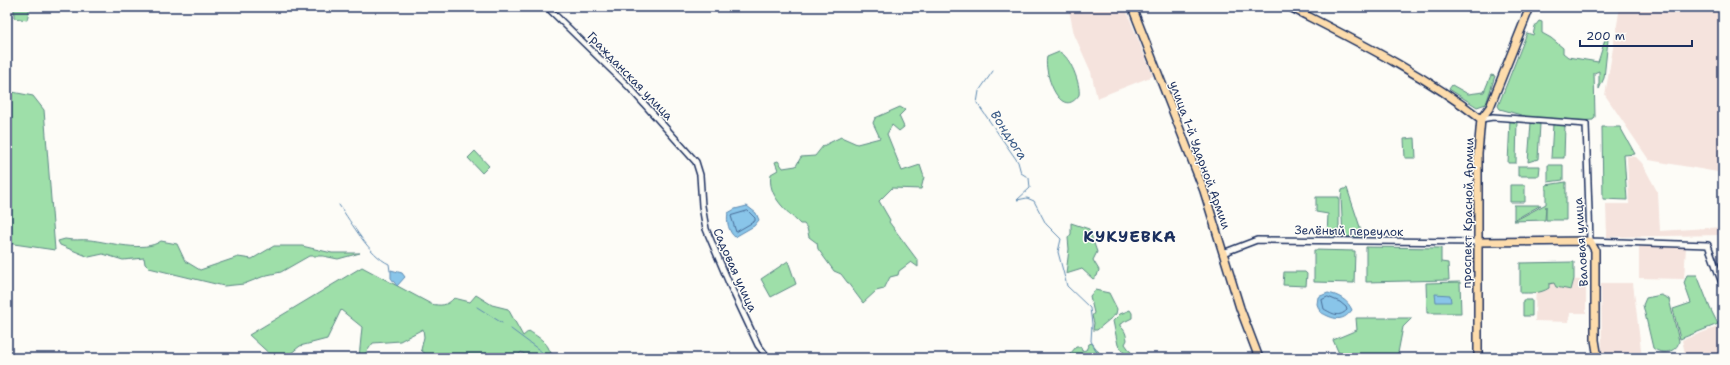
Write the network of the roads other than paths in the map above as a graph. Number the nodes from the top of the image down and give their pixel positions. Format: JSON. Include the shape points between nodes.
{"nodes":[{"id":1,"x":547,"y":7,"type":"edge"},
{"id":2,"x":1132,"y":7,"type":"edge"},
{"id":3,"x":1290,"y":7,"type":"edge"},
{"id":4,"x":1530,"y":7,"type":"edge"},
{"id":5,"x":1481,"y":119,"type":"junction"},
{"id":6,"x":696,"y":162,"type":"joint"},
{"id":7,"x":1590,"y":241,"type":"junction"},
{"id":8,"x":1478,"y":242,"type":"junction"},
{"id":9,"x":1223,"y":253,"type":"junction"},
{"id":10,"x":1723,"y":286,"type":"edge"},
{"id":11,"x":1597,"y":354,"type":"edge"},
{"id":12,"x":768,"y":358,"type":"edge"},
{"id":13,"x":1259,"y":358,"type":"edge"},
{"id":14,"x":1478,"y":358,"type":"edge"}],
"edges":[{"from":1,"to":6,"type":"street","name":"Гражданская улица","via":[[630,88]]},
{"from":2,"to":9,"type":"main road","name":"улица 1-й Ударной Армии","via":[[1204,191]]},
{"from":3,"to":5,"type":"main road","via":[[1388,57],[1434,85]]},
{"from":4,"to":5,"type":"main road","name":"проспект Красной Армии","via":[[1490,107]]},
{"from":5,"to":7,"type":"street","name":"Валовая улица","via":[[1493,117],[1586,124]]},
{"from":5,"to":8,"type":"main road","name":"проспект Красной Армии","via":[[1478,153]]},
{"from":6,"to":12,"type":"street","name":"Садовая улица","via":[[700,175],[706,229],[758,345]]},
{"from":7,"to":8,"type":"main road"},
{"from":7,"to":10,"type":"street","via":[[1708,245]]},
{"from":7,"to":11,"type":"main road","name":"Валовая улица","via":[[1595,250]]},
{"from":8,"to":9,"type":"street","name":"Зелёный переулок","via":[[1257,240]]},
{"from":8,"to":14,"type":"main road","name":"проспект Красной Армии"},
{"from":9,"to":13,"type":"main road","name":"улица 1-й Ударной Армии"}]}
